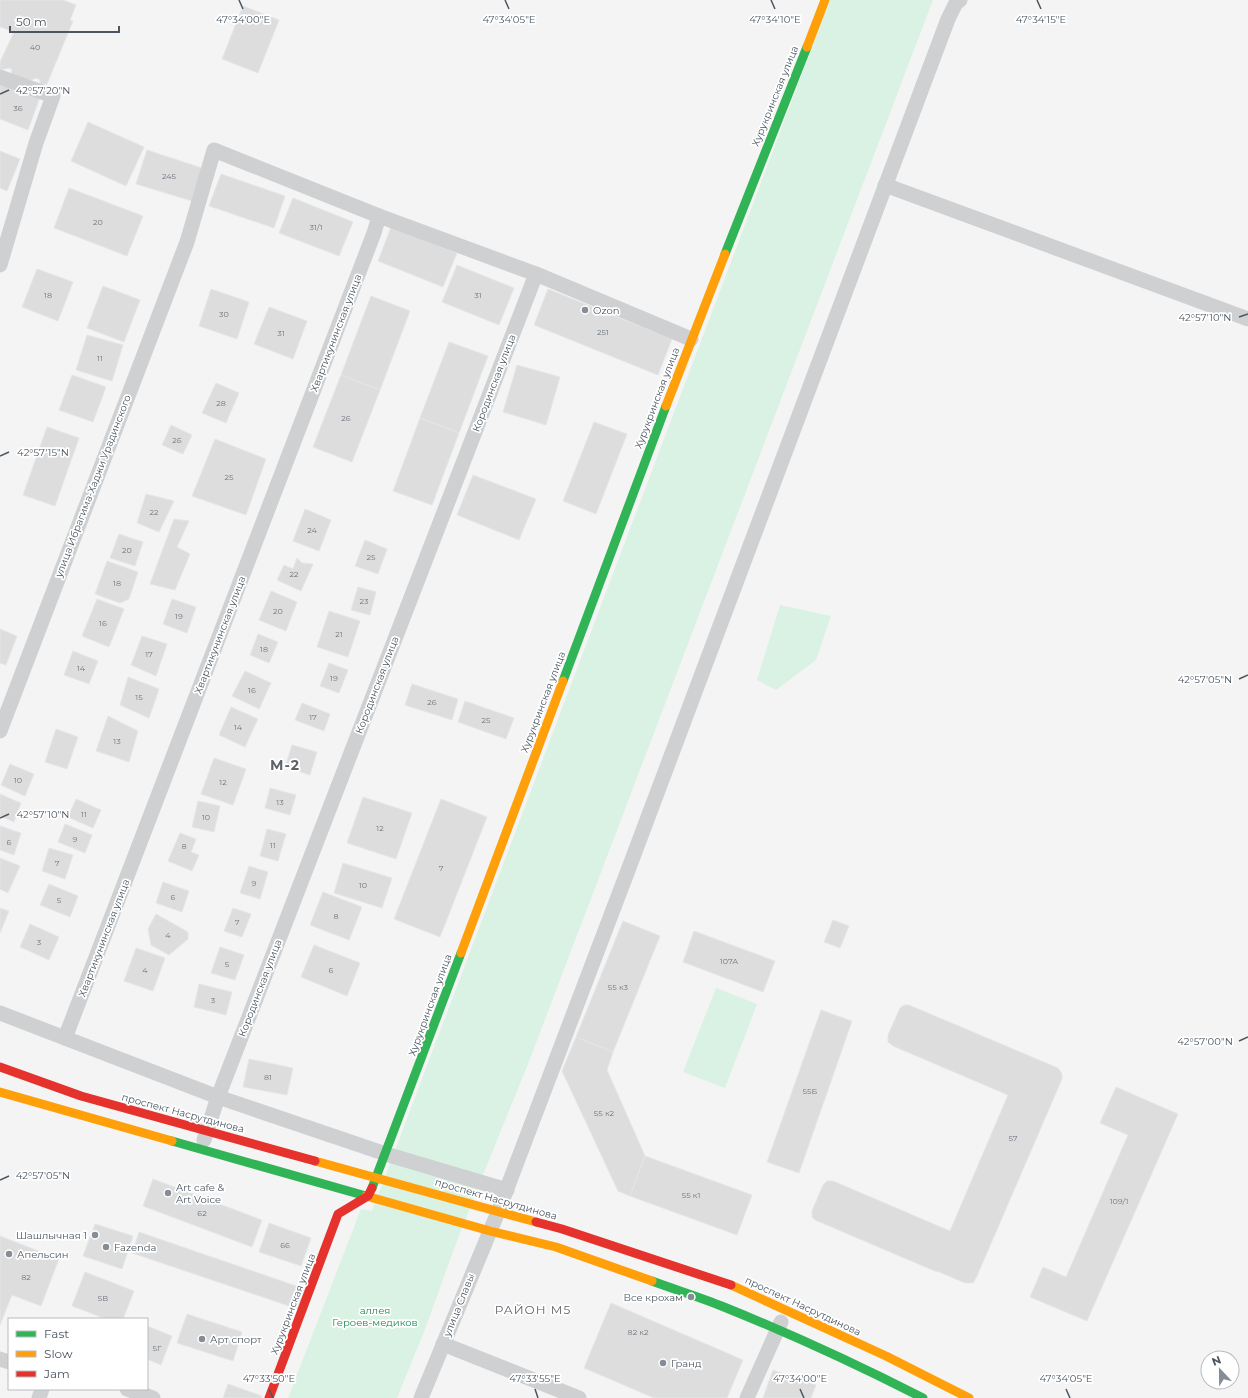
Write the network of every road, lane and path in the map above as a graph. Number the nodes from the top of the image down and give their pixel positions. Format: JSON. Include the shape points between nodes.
{"nodes":[{"id":1,"x":825,"y":0,"type":"edge"},
{"id":2,"x":960,"y":0,"type":"edge"},
{"id":3,"x":0,"y":77,"type":"edge"},
{"id":4,"x":885,"y":185,"type":"junction"},
{"id":5,"x":379,"y":216,"type":"junction"},
{"id":6,"x":0,"y":265,"type":"edge"},
{"id":7,"x":536,"y":274,"type":"junction"},
{"id":8,"x":1248,"y":319,"type":"edge"},
{"id":9,"x":691,"y":339,"type":"junction"},
{"id":10,"x":0,"y":731,"type":"edge"},
{"id":11,"x":0,"y":1012,"type":"edge"},
{"id":12,"x":65,"y":1038,"type":"junction"},
{"id":13,"x":0,"y":1067,"type":"edge"},
{"id":14,"x":0,"y":1092,"type":"edge"},
{"id":15,"x":218,"y":1097,"type":"junction"},
{"id":16,"x":208,"y":1131,"type":"junction"},
{"id":17,"x":201,"y":1149,"type":"junction"},
{"id":18,"x":388,"y":1154,"type":"junction"},
{"id":19,"x":379,"y":1178,"type":"junction"},
{"id":20,"x":507,"y":1190,"type":"junction"},
{"id":21,"x":372,"y":1197,"type":"junction"},
{"id":22,"x":498,"y":1212,"type":"junction"},
{"id":23,"x":490,"y":1231,"type":"junction"},
{"id":24,"x":787,"y":1310,"type":"junction"},
{"id":25,"x":777,"y":1329,"type":"junction"},
{"id":26,"x":443,"y":1344,"type":"junction"},
{"id":27,"x":130,"y":1390,"type":"edge"},
{"id":28,"x":153,"y":1398,"type":"edge"},
{"id":29,"x":269,"y":1398,"type":"edge"},
{"id":30,"x":421,"y":1398,"type":"edge"},
{"id":31,"x":579,"y":1398,"type":"edge"},
{"id":32,"x":747,"y":1398,"type":"edge"},
{"id":33,"x":924,"y":1398,"type":"edge"},
{"id":34,"x":968,"y":1398,"type":"edge"}],
"edges":[{"from":1,"to":9,"type":"main road","name":"Хурукринская улица"},
{"from":2,"to":4,"type":"street","name":"улица Славы","via":[[948,19]]},
{"from":3,"to":6,"type":"street","via":[[53,96],[36,143]]},
{"from":4,"to":8,"type":"street"},
{"from":4,"to":20,"type":"street","name":"улица Славы"},
{"from":5,"to":7,"type":"street"},
{"from":5,"to":10,"type":"street","name":"улица Ибрагима-Хаджи Урадинского","via":[[214,150],[187,242]]},
{"from":5,"to":12,"type":"street","name":"Хвартикунинская улица"},
{"from":7,"to":9,"type":"street"},
{"from":7,"to":15,"type":"street","name":"Кородинская улица"},
{"from":9,"to":18,"type":"main road","name":"Хурукринская улица"},
{"from":11,"to":12,"type":"street"},
{"from":12,"to":15,"type":"street"},
{"from":13,"to":16,"type":"main road","name":"проспект Насрутдинова","via":[[81,1096]]},
{"from":14,"to":17,"type":"main road"},
{"from":15,"to":16,"type":"street","name":"Кородинская улица"},
{"from":15,"to":18,"type":"street"},
{"from":16,"to":17,"type":"street","name":"Кородинская улица"},
{"from":16,"to":19,"type":"main road","name":"проспект Насрутдинова"},
{"from":17,"to":21,"type":"main road"},
{"from":18,"to":19,"type":"main road","name":"Хурукринская улица"},
{"from":18,"to":20,"type":"street"},
{"from":19,"to":21,"type":"main road","name":"Хурукринская улица"},
{"from":19,"to":22,"type":"main road","name":"проспект Насрутдинова"},
{"from":20,"to":22,"type":"street","name":"улица Славы"},
{"from":21,"to":23,"type":"main road"},
{"from":21,"to":29,"type":"main road","name":"Хурукринская улица","via":[[338,1214]]},
{"from":22,"to":23,"type":"street","name":"улица Славы"},
{"from":22,"to":24,"type":"main road","name":"проспект Насрутдинова","via":[[562,1229],[731,1285]]},
{"from":23,"to":25,"type":"main road","via":[[556,1247],[722,1306]]},
{"from":23,"to":26,"type":"street","name":"улица Славы"},
{"from":24,"to":25,"type":"street"},
{"from":24,"to":34,"type":"main road","name":"проспект Насрутдинова"},
{"from":25,"to":32,"type":"street"},
{"from":25,"to":33,"type":"main road"},
{"from":26,"to":30,"type":"street","name":"улица Славы"},
{"from":26,"to":31,"type":"street"},
{"from":27,"to":28,"type":"street"}]}
